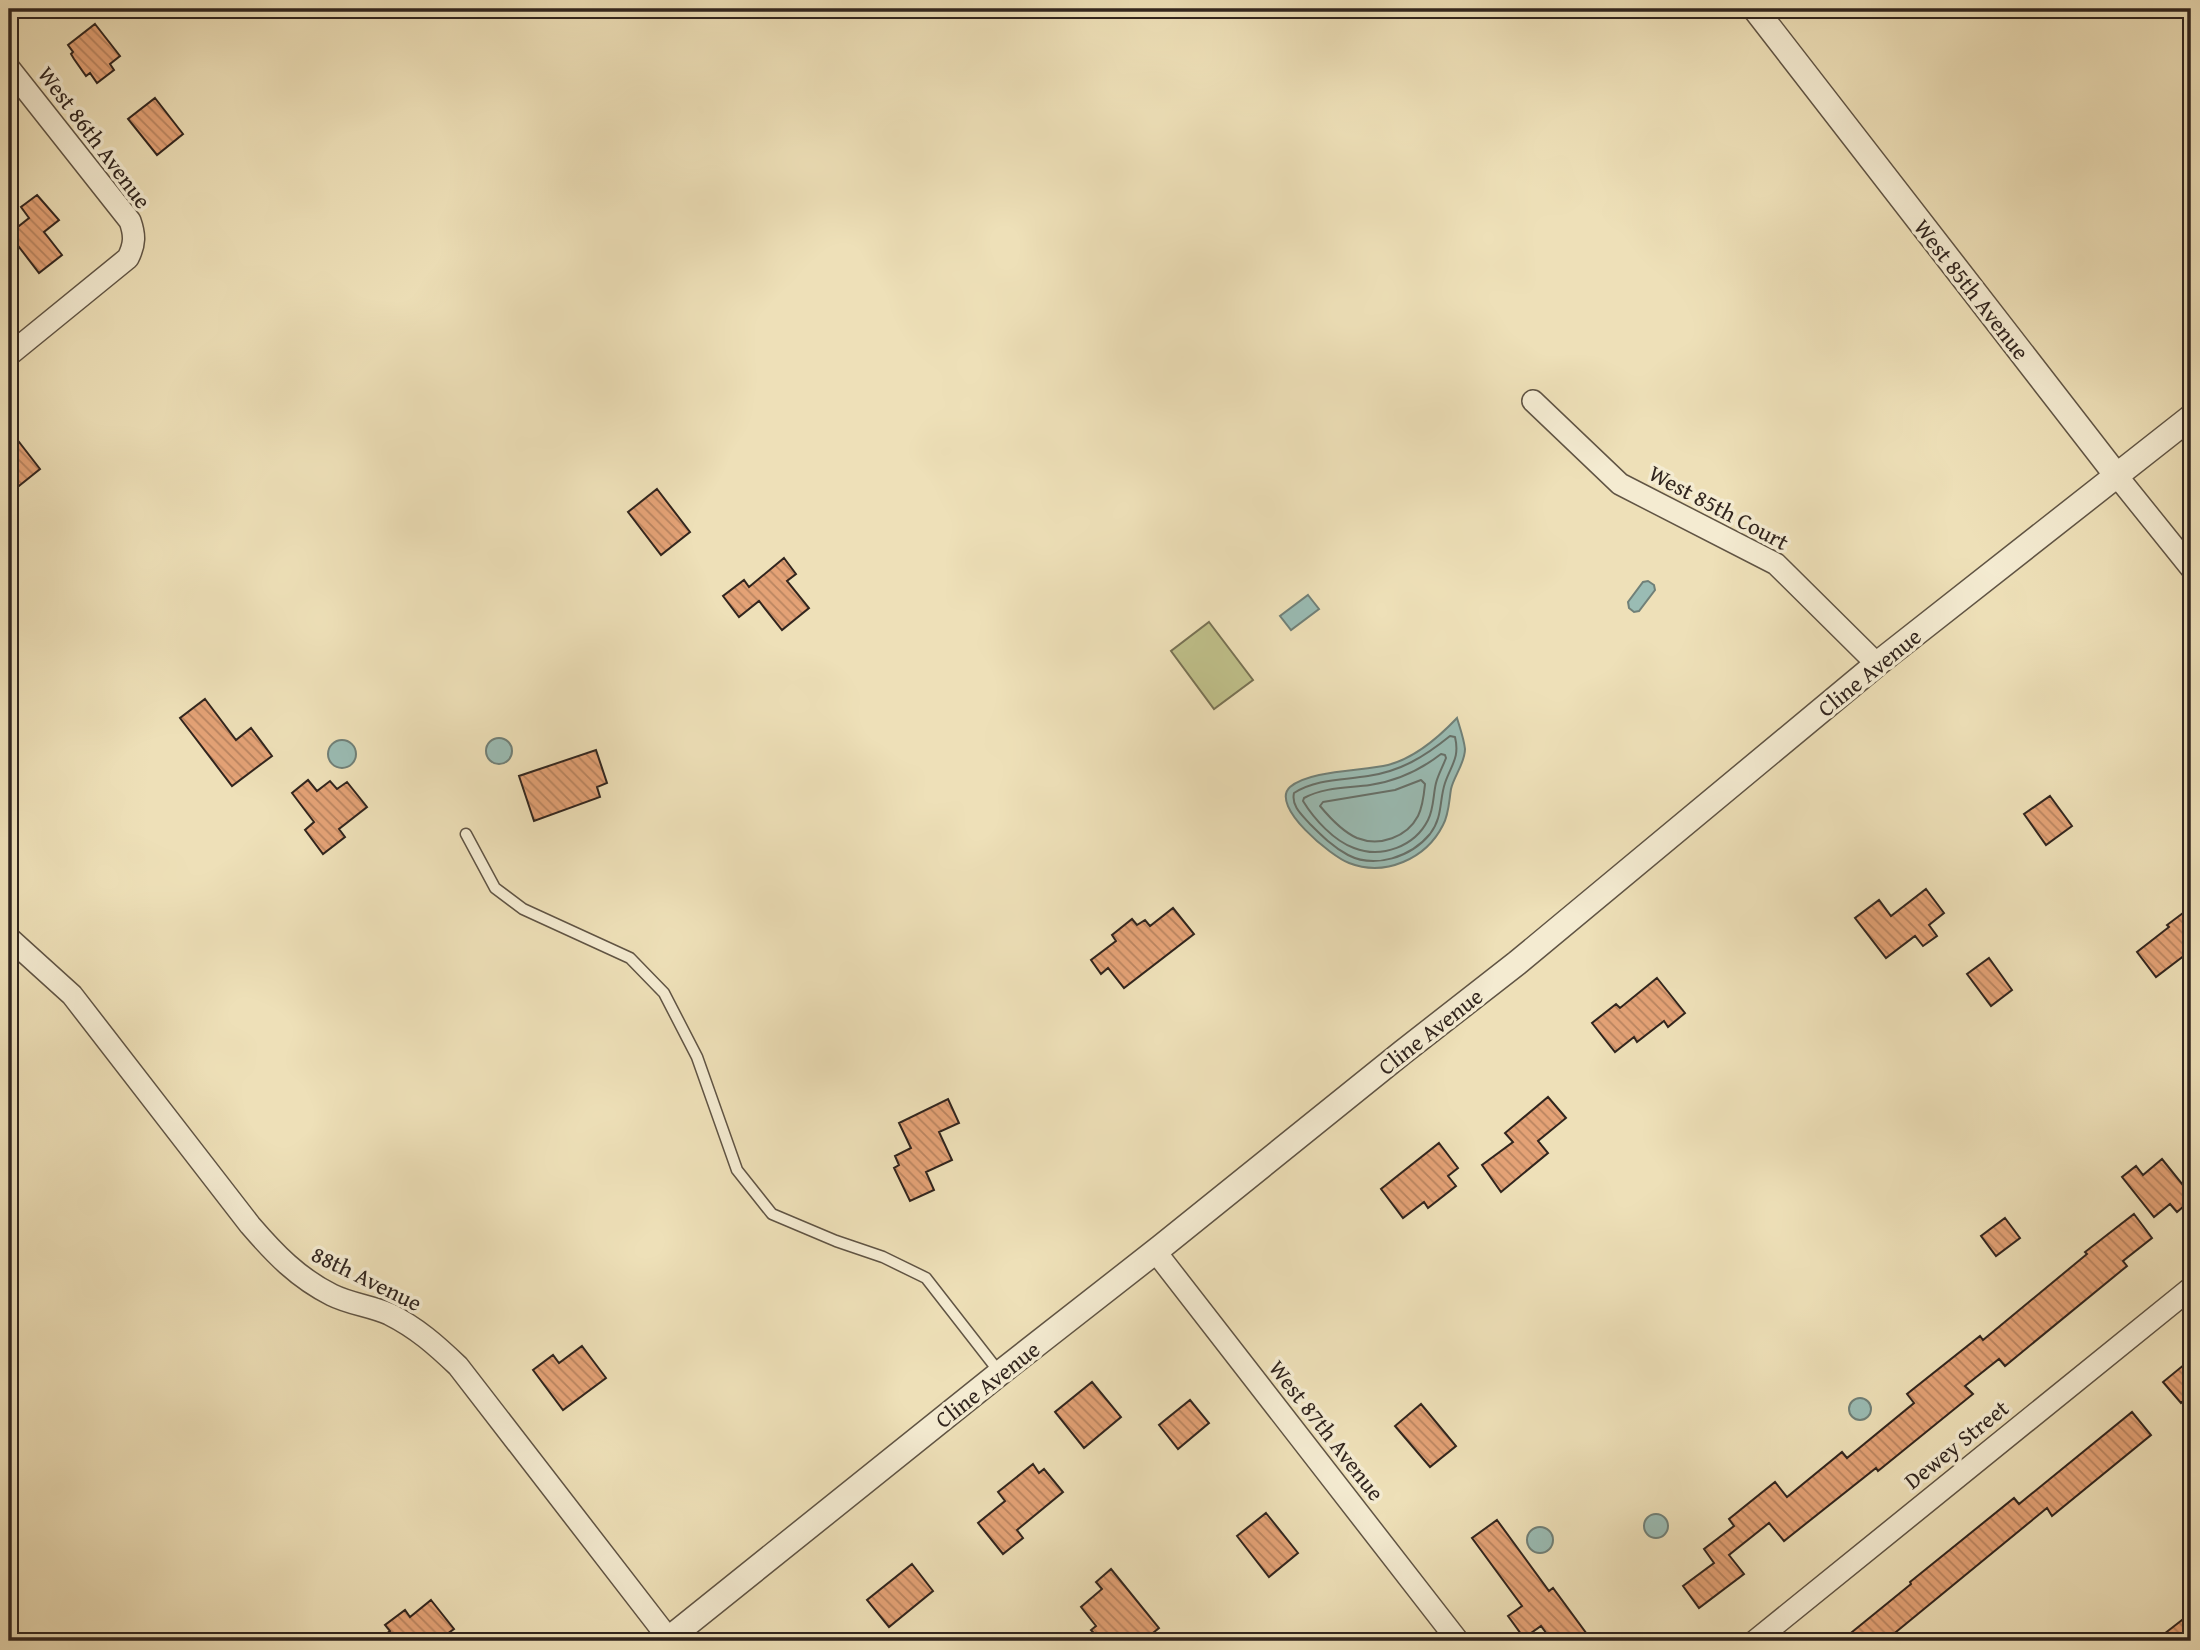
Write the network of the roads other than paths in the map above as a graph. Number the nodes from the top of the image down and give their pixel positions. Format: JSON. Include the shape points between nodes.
{"nodes":[{"id":1,"x":1755,"y":9,"type":"edge"},
{"id":2,"x":9,"y":68,"type":"edge"},
{"id":3,"x":9,"y":355,"type":"edge"},
{"id":4,"x":1533,"y":401,"type":"dead end"},
{"id":5,"x":2191,"y":417,"type":"edge"},
{"id":6,"x":2117,"y":476,"type":"junction"},
{"id":7,"x":2191,"y":568,"type":"edge"},
{"id":8,"x":1877,"y":664,"type":"junction"},
{"id":9,"x":466,"y":834,"type":"dead end"},
{"id":10,"x":9,"y":938,"type":"edge"},
{"id":11,"x":1155,"y":1251,"type":"junction"},
{"id":12,"x":2191,"y":1288,"type":"edge"},
{"id":13,"x":1000,"y":1373,"type":"junction"},
{"id":14,"x":668,"y":1640,"type":"edge"},
{"id":15,"x":1458,"y":1641,"type":"edge"},
{"id":16,"x":1755,"y":1641,"type":"edge"}],
"edges":[{"from":1,"to":6,"type":"street","name":"West 85th Avenue"},
{"from":2,"to":3,"type":"street","name":"West 86th Avenue","via":[[123,211],[134,240],[128,258]]},
{"from":4,"to":8,"type":"street","name":"West 85th Court","via":[[1620,484],[1776,564]]},
{"from":5,"to":6,"type":"street","name":"Cline Avenue"},
{"from":6,"to":7,"type":"street","name":"West 85th Avenue"},
{"from":6,"to":8,"type":"street","name":"Cline Avenue"},
{"from":8,"to":11,"type":"street","name":"Cline Avenue","via":[[1517,963]]},
{"from":9,"to":13,"type":"lane","via":[[495,888],[523,909],[630,958],[664,993],[697,1057],[737,1170],[772,1214],[926,1278]]},
{"from":10,"to":14,"type":"street","name":"88th Avenue","via":[[72,995],[276,1255],[334,1296],[388,1314],[431,1339],[458,1366]]},
{"from":11,"to":13,"type":"street","name":"Cline Avenue"},
{"from":11,"to":15,"type":"street","name":"West 87th Avenue"},
{"from":12,"to":16,"type":"street","name":"Dewey Street"},
{"from":13,"to":14,"type":"street","name":"Cline Avenue"}]}
